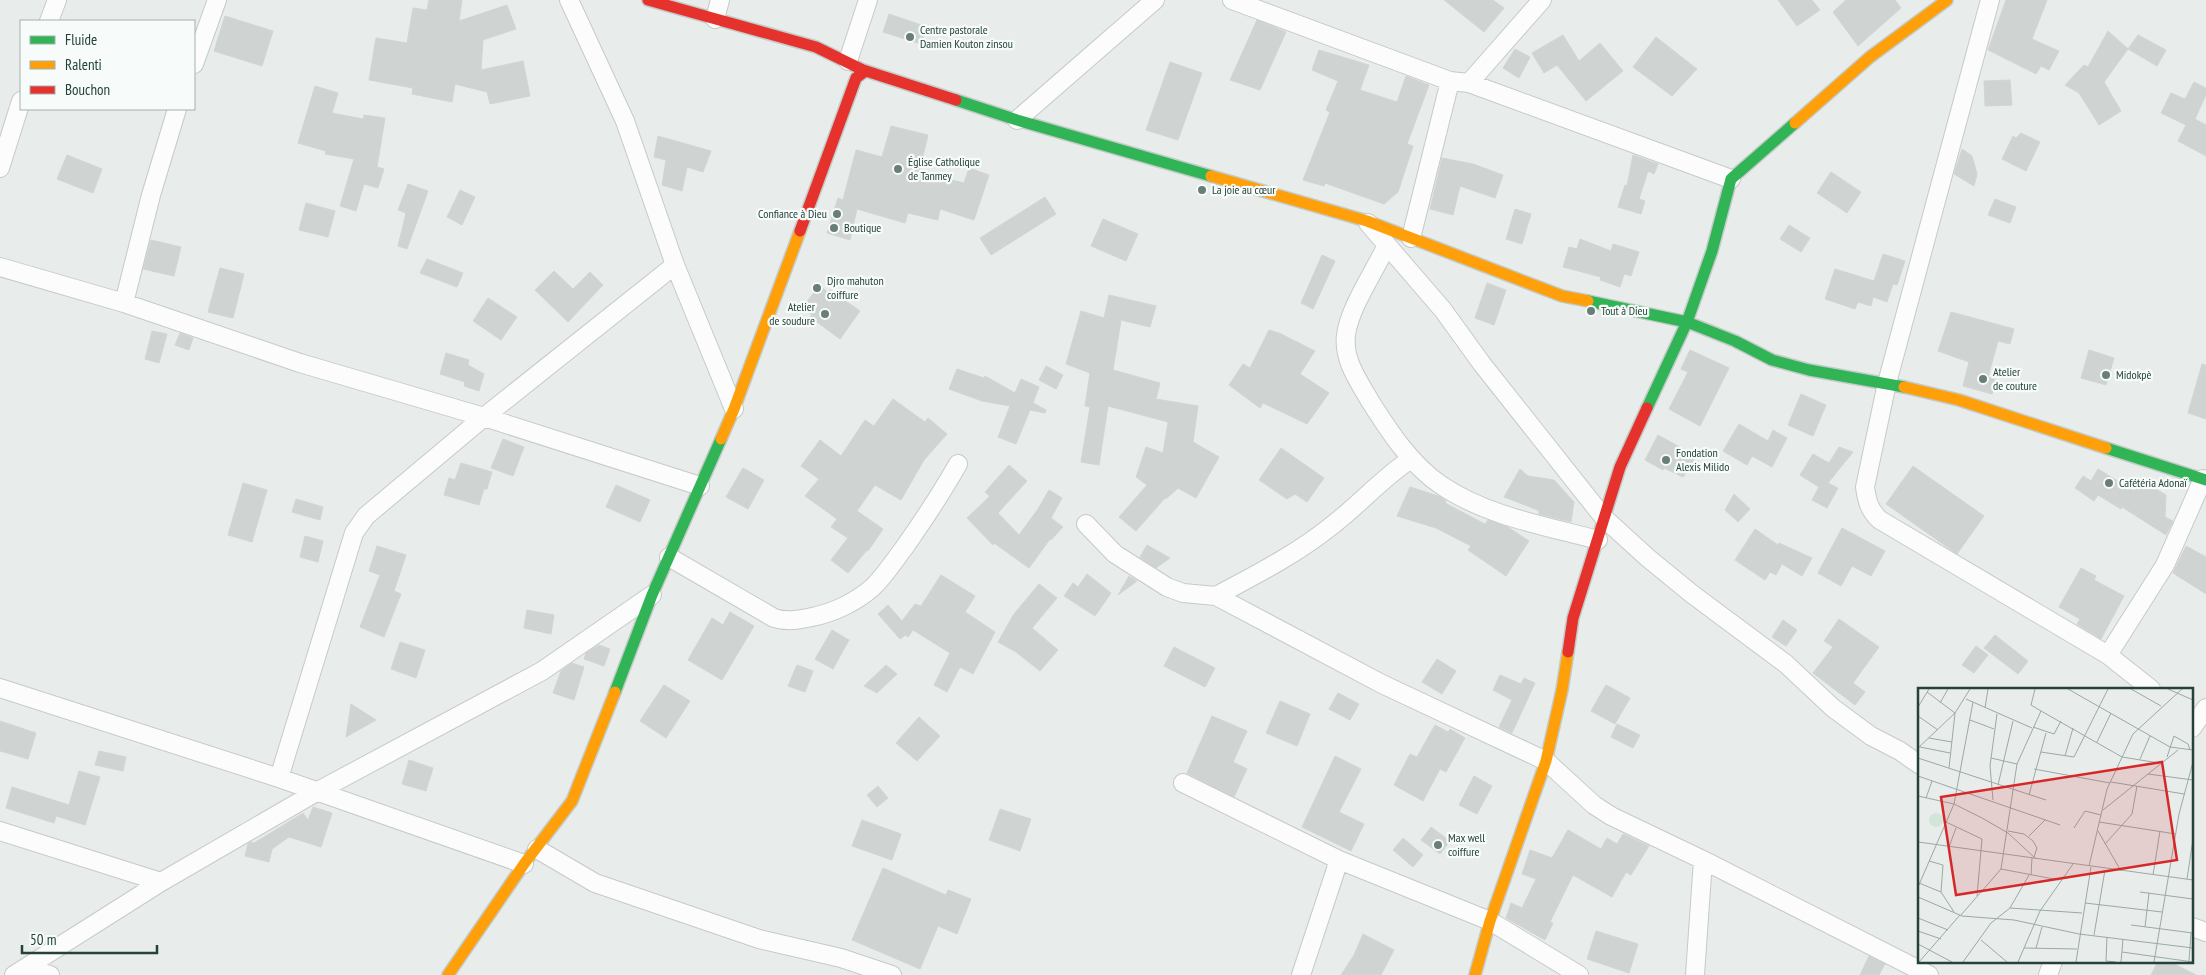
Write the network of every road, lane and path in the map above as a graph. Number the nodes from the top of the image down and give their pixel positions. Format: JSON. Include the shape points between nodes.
{"nodes":[{"id":1,"x":57,"y":0,"type":"edge"},
{"id":2,"x":217,"y":0,"type":"edge"},
{"id":3,"x":569,"y":0,"type":"edge"},
{"id":4,"x":648,"y":0,"type":"edge"},
{"id":5,"x":720,"y":0,"type":"edge"},
{"id":6,"x":868,"y":0,"type":"edge"},
{"id":7,"x":1155,"y":0,"type":"edge"},
{"id":8,"x":1232,"y":0,"type":"edge"},
{"id":9,"x":1542,"y":0,"type":"edge"},
{"id":10,"x":1947,"y":0,"type":"edge"},
{"id":11,"x":1990,"y":0,"type":"edge"},
{"id":12,"x":715,"y":19,"type":"junction"},
{"id":13,"x":49,"y":20,"type":"edge"},
{"id":14,"x":195,"y":61,"type":"edge"},
{"id":15,"x":848,"y":61,"type":"junction"},
{"id":16,"x":864,"y":72,"type":"junction"},
{"id":17,"x":1450,"y":80,"type":"junction"},
{"id":18,"x":1469,"y":82,"type":"junction"},
{"id":19,"x":20,"y":104,"type":"edge"},
{"id":20,"x":177,"y":110,"type":"edge"},
{"id":21,"x":1017,"y":120,"type":"junction"},
{"id":22,"x":0,"y":168,"type":"edge"},
{"id":23,"x":1731,"y":179,"type":"junction"},
{"id":24,"x":1367,"y":221,"type":"junction"},
{"id":25,"x":1411,"y":238,"type":"junction"},
{"id":26,"x":1387,"y":245,"type":"junction"},
{"id":27,"x":675,"y":265,"type":"junction"},
{"id":28,"x":0,"y":267,"type":"edge"},
{"id":29,"x":124,"y":303,"type":"junction"},
{"id":30,"x":1687,"y":322,"type":"junction"},
{"id":31,"x":1887,"y":383,"type":"junction"},
{"id":32,"x":734,"y":409,"type":"junction"},
{"id":33,"x":484,"y":417,"type":"junction"},
{"id":34,"x":1411,"y":459,"type":"junction"},
{"id":35,"x":958,"y":464,"type":"dead end"},
{"id":36,"x":2204,"y":480,"type":"edge"},
{"id":37,"x":700,"y":486,"type":"junction"},
{"id":38,"x":1604,"y":518,"type":"junction"},
{"id":39,"x":1086,"y":524,"type":"dead end"},
{"id":40,"x":1598,"y":540,"type":"junction"},
{"id":41,"x":669,"y":557,"type":"junction"},
{"id":42,"x":652,"y":594,"type":"junction"},
{"id":43,"x":1216,"y":596,"type":"junction"},
{"id":44,"x":2108,"y":655,"type":"junction"},
{"id":45,"x":0,"y":688,"type":"edge"},
{"id":46,"x":2150,"y":688,"type":"edge"},
{"id":47,"x":2206,"y":708,"type":"edge"},
{"id":48,"x":2194,"y":723,"type":"edge"},
{"id":49,"x":1546,"y":761,"type":"junction"},
{"id":50,"x":1918,"y":764,"type":"edge"},
{"id":51,"x":279,"y":778,"type":"junction"},
{"id":52,"x":1183,"y":783,"type":"dead end"},
{"id":53,"x":318,"y":792,"type":"junction"},
{"id":54,"x":0,"y":831,"type":"edge"},
{"id":55,"x":537,"y":849,"type":"junction"},
{"id":56,"x":1339,"y":860,"type":"junction"},
{"id":57,"x":1703,"y":860,"type":"junction"},
{"id":58,"x":524,"y":864,"type":"junction"},
{"id":59,"x":161,"y":882,"type":"junction"},
{"id":60,"x":1490,"y":921,"type":"junction"},
{"id":61,"x":2194,"y":928,"type":"edge"},
{"id":62,"x":2206,"y":932,"type":"edge"},
{"id":63,"x":2053,"y":962,"type":"edge"},
{"id":64,"x":21,"y":971,"type":"edge"},
{"id":65,"x":50,"y":975,"type":"edge"},
{"id":66,"x":448,"y":975,"type":"edge"},
{"id":67,"x":892,"y":975,"type":"edge"},
{"id":68,"x":1301,"y":975,"type":"edge"},
{"id":69,"x":1475,"y":975,"type":"edge"},
{"id":70,"x":1578,"y":975,"type":"edge"},
{"id":71,"x":1695,"y":975,"type":"edge"},
{"id":72,"x":1929,"y":975,"type":"edge"},
{"id":73,"x":2048,"y":975,"type":"edge"}],
"edges":[{"from":1,"to":13,"type":"street"},
{"from":2,"to":14,"type":"street"},
{"from":3,"to":27,"type":"street","via":[[625,121]]},
{"from":4,"to":12,"type":"street"},
{"from":5,"to":12,"type":"street"},
{"from":6,"to":15,"type":"street"},
{"from":7,"to":21,"type":"street"},
{"from":8,"to":17,"type":"street"},
{"from":9,"to":18,"type":"street"},
{"from":10,"to":23,"type":"street","via":[[1870,57]]},
{"from":11,"to":31,"type":"street"},
{"from":12,"to":15,"type":"street","via":[[803,43]]},
{"from":15,"to":16,"type":"street"},
{"from":16,"to":21,"type":"street"},
{"from":16,"to":32,"type":"street","via":[[856,78]]},
{"from":17,"to":18,"type":"street"},
{"from":17,"to":25,"type":"street"},
{"from":18,"to":23,"type":"street"},
{"from":19,"to":22,"type":"street"},
{"from":20,"to":29,"type":"street","via":[[151,194]]},
{"from":21,"to":24,"type":"street"},
{"from":23,"to":30,"type":"street","via":[[1712,251]]},
{"from":24,"to":25,"type":"street"},
{"from":24,"to":26,"type":"street"},
{"from":25,"to":30,"type":"street","via":[[1562,296]]},
{"from":26,"to":34,"type":"street","via":[[1352,314],[1345,349],[1359,382]]},
{"from":26,"to":38,"type":"street","via":[[1443,310]]},
{"from":27,"to":32,"type":"street"},
{"from":27,"to":33,"type":"street"},
{"from":28,"to":29,"type":"street"},
{"from":29,"to":33,"type":"street","via":[[300,363]]},
{"from":30,"to":31,"type":"street","via":[[1772,360],[1809,370]]},
{"from":30,"to":38,"type":"street","via":[[1620,467]]},
{"from":31,"to":36,"type":"street","via":[[1959,400]]},
{"from":31,"to":44,"type":"street","via":[[1865,486],[1871,511],[1880,520]]},
{"from":32,"to":37,"type":"street"},
{"from":33,"to":37,"type":"street"},
{"from":33,"to":51,"type":"street","via":[[378,504],[354,533]]},
{"from":34,"to":40,"type":"street","via":[[1439,484],[1474,504]]},
{"from":34,"to":43,"type":"street","via":[[1304,547]]},
{"from":35,"to":41,"type":"street","via":[[937,501],[872,588],[822,615],[784,621],[774,618]]},
{"from":36,"to":44,"type":"street","via":[[2165,565]]},
{"from":37,"to":41,"type":"street"},
{"from":38,"to":40,"type":"street"},
{"from":38,"to":50,"type":"street","via":[[1692,594],[1786,664],[1832,708]]},
{"from":39,"to":43,"type":"street","via":[[1115,554],[1167,587],[1183,593]]},
{"from":40,"to":49,"type":"street","via":[[1573,618],[1562,690]]},
{"from":41,"to":42,"type":"street"},
{"from":42,"to":53,"type":"street","via":[[542,672]]},
{"from":42,"to":55,"type":"street","via":[[572,801]]},
{"from":43,"to":49,"type":"street","via":[[1382,684]]},
{"from":44,"to":46,"type":"street"},
{"from":45,"to":51,"type":"street"},
{"from":47,"to":48,"type":"street"},
{"from":49,"to":57,"type":"street","via":[[1594,805],[1611,816]]},
{"from":49,"to":60,"type":"street"},
{"from":51,"to":53,"type":"street"},
{"from":52,"to":56,"type":"street"},
{"from":53,"to":58,"type":"street"},
{"from":53,"to":59,"type":"street"},
{"from":54,"to":59,"type":"street"},
{"from":55,"to":58,"type":"street"},
{"from":55,"to":67,"type":"street","via":[[595,883],[759,939],[841,958]]},
{"from":56,"to":60,"type":"street"},
{"from":56,"to":68,"type":"street"},
{"from":57,"to":71,"type":"street"},
{"from":57,"to":72,"type":"street"},
{"from":58,"to":66,"type":"street"},
{"from":59,"to":64,"type":"street"},
{"from":60,"to":69,"type":"street"},
{"from":60,"to":70,"type":"street"},
{"from":61,"to":62,"type":"street"},
{"from":63,"to":73,"type":"street"},
{"from":64,"to":65,"type":"street"}]}
